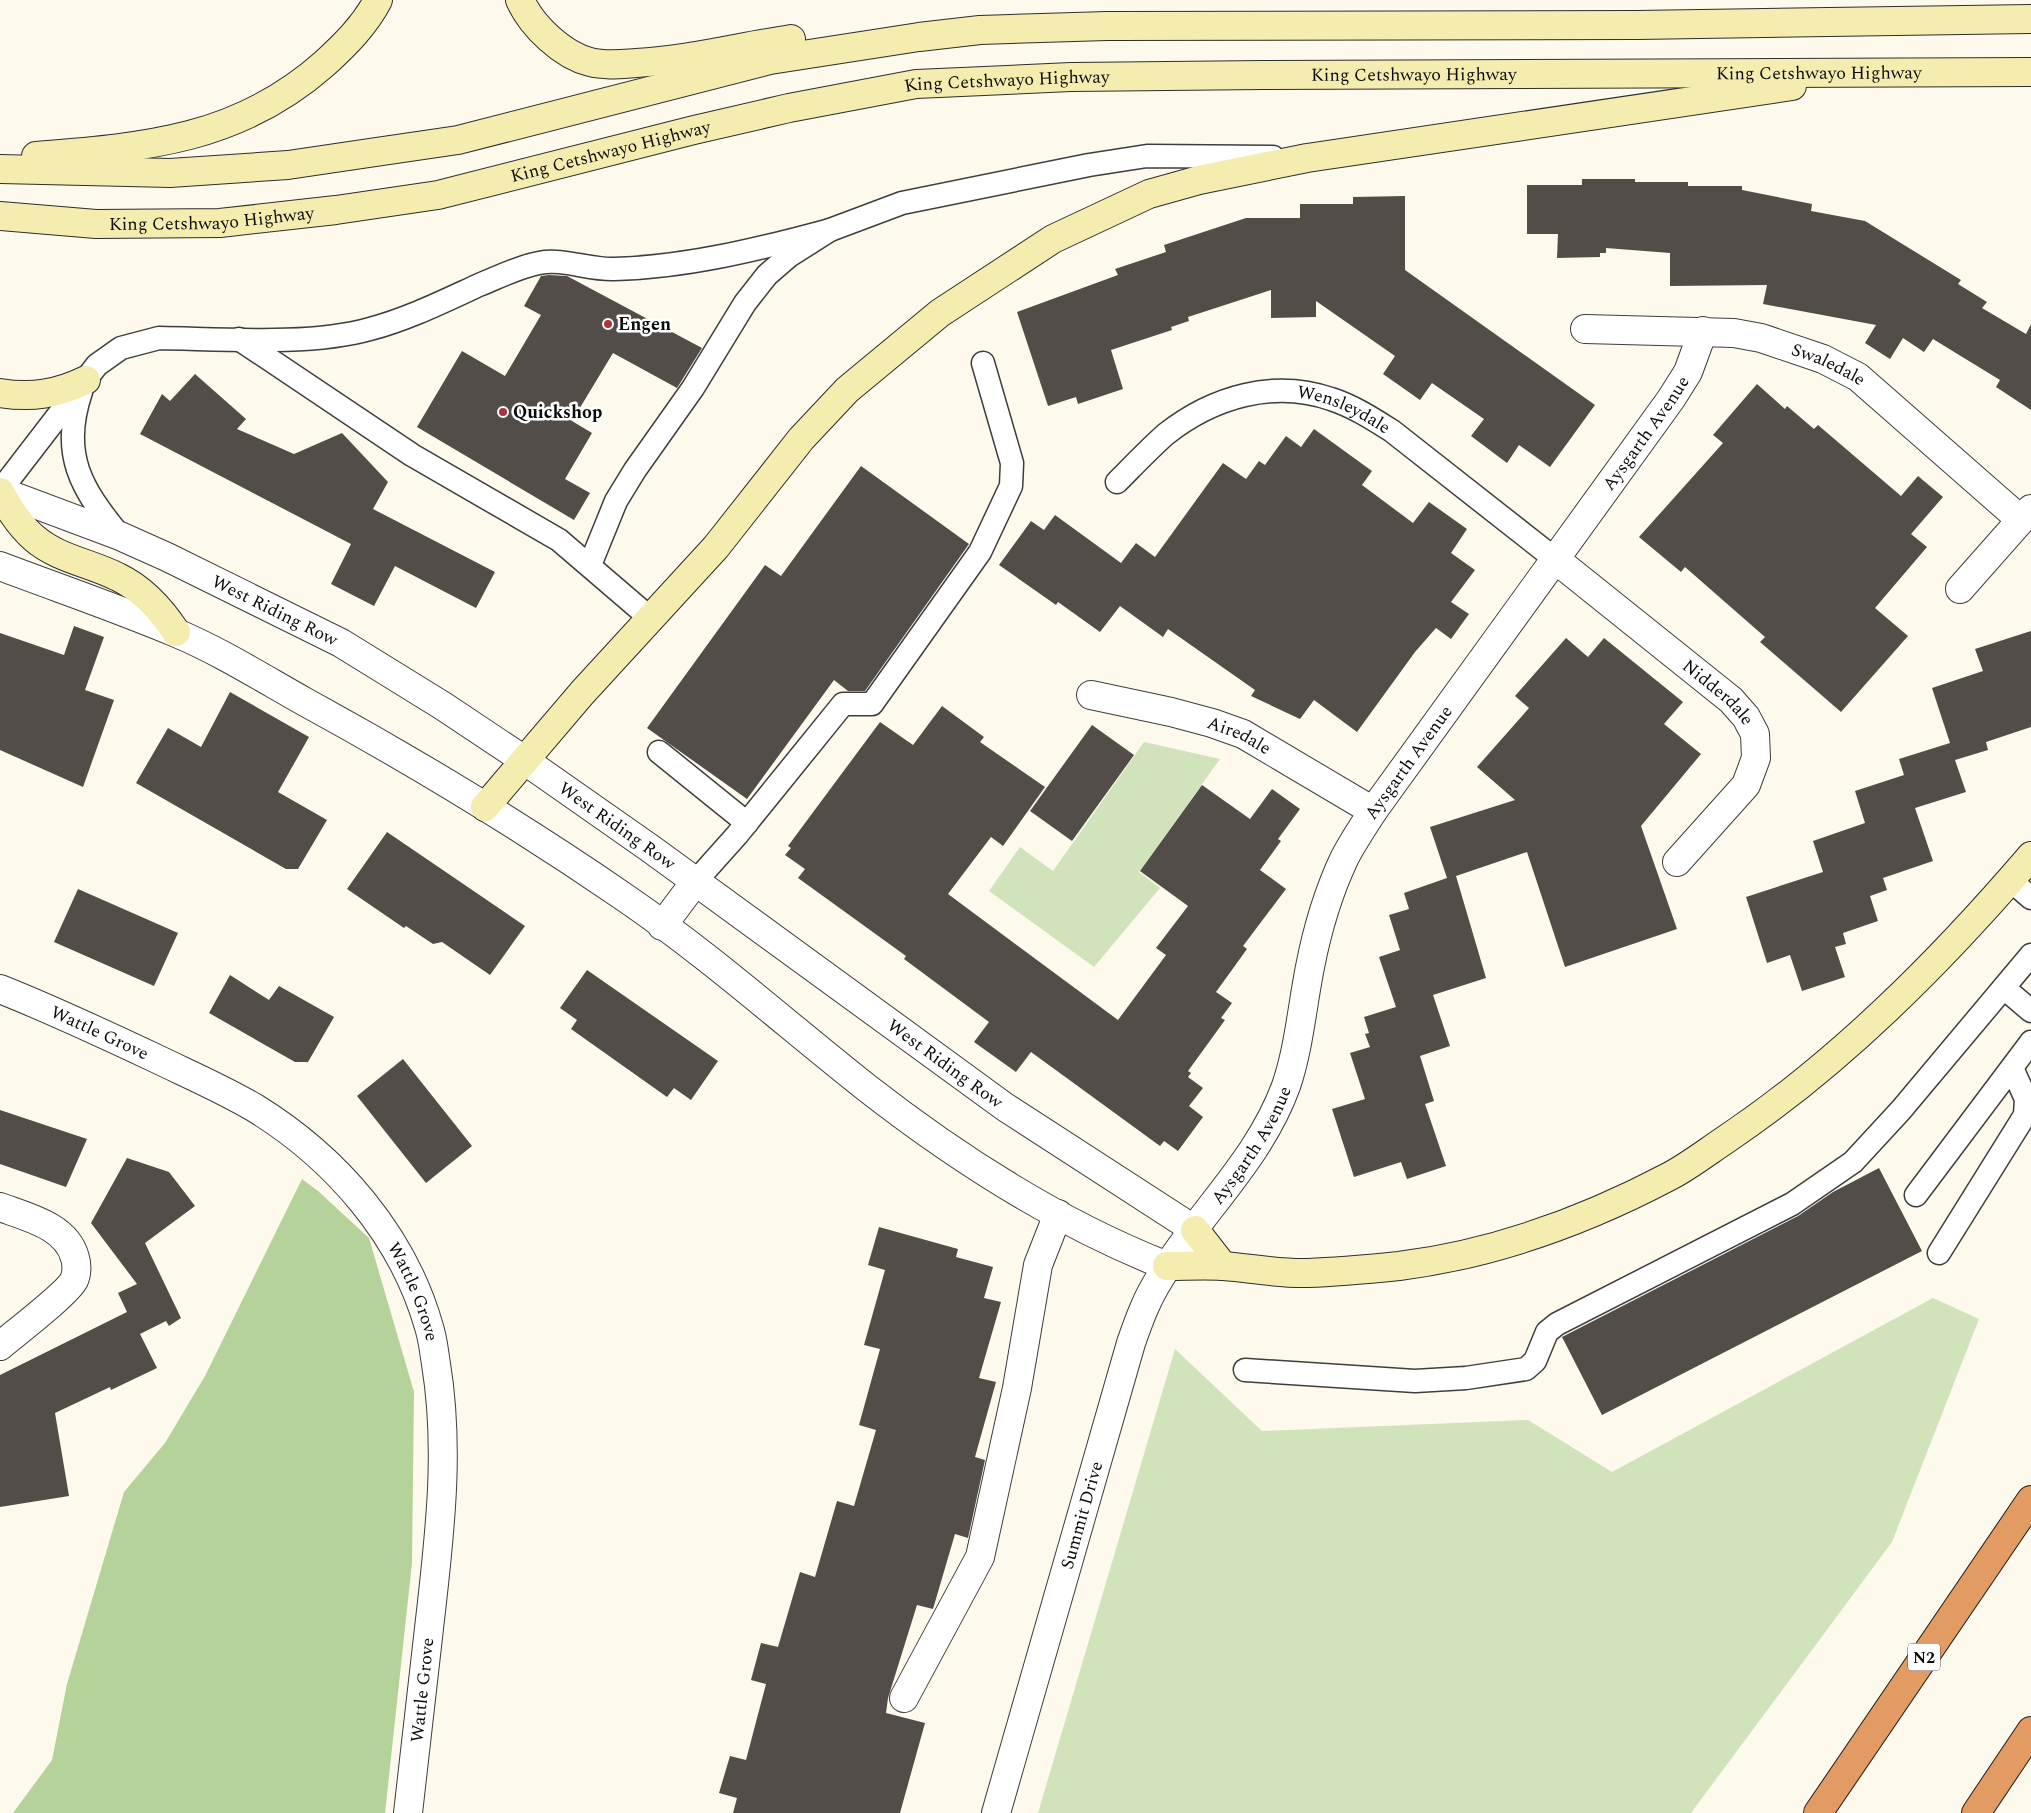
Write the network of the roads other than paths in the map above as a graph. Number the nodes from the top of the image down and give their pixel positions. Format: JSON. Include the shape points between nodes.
{"nodes":[{"id":1,"x":378,"y":0,"type":"edge"},
{"id":2,"x":520,"y":0,"type":"edge"},
{"id":3,"x":2031,"y":19,"type":"edge"},
{"id":4,"x":919,"y":37,"type":"junction"},
{"id":5,"x":1888,"y":72,"type":"junction"},
{"id":6,"x":2031,"y":72,"type":"edge"},
{"id":7,"x":1307,"y":158,"type":"junction"},
{"id":8,"x":0,"y":159,"type":"edge"},
{"id":9,"x":0,"y":170,"type":"edge"},
{"id":10,"x":0,"y":216,"type":"edge"},
{"id":11,"x":830,"y":230,"type":"junction"},
{"id":12,"x":1585,"y":329,"type":"dead end"},
{"id":13,"x":1703,"y":331,"type":"junction"},
{"id":14,"x":239,"y":339,"type":"junction"},
{"id":15,"x":983,"y":363,"type":"dead end"},
{"id":16,"x":85,"y":382,"type":"junction"},
{"id":17,"x":0,"y":393,"type":"edge"},
{"id":18,"x":1117,"y":482,"type":"dead end"},
{"id":19,"x":0,"y":491,"type":"edge"},
{"id":20,"x":2026,"y":514,"type":"edge"},
{"id":21,"x":120,"y":536,"type":"junction"},
{"id":22,"x":1555,"y":559,"type":"junction"},
{"id":23,"x":590,"y":565,"type":"junction"},
{"id":24,"x":0,"y":566,"type":"edge"},
{"id":25,"x":1960,"y":589,"type":"dead end"},
{"id":26,"x":650,"y":618,"type":"junction"},
{"id":27,"x":176,"y":632,"type":"junction"},
{"id":28,"x":1091,"y":695,"type":"dead end"},
{"id":29,"x":659,"y":752,"type":"dead end"},
{"id":30,"x":524,"y":760,"type":"junction"},
{"id":31,"x":485,"y":807,"type":"junction"},
{"id":32,"x":1373,"y":811,"type":"junction"},
{"id":33,"x":746,"y":823,"type":"junction"},
{"id":34,"x":2031,"y":856,"type":"edge"},
{"id":35,"x":1677,"y":862,"type":"dead end"},
{"id":36,"x":2010,"y":880,"type":"junction"},
{"id":37,"x":695,"y":882,"type":"junction"},
{"id":38,"x":2031,"y":898,"type":"edge"},
{"id":39,"x":662,"y":926,"type":"junction"},
{"id":40,"x":2031,"y":955,"type":"edge"},
{"id":41,"x":2004,"y":988,"type":"junction"},
{"id":42,"x":0,"y":989,"type":"edge"},
{"id":43,"x":2031,"y":1011,"type":"edge"},
{"id":44,"x":2031,"y":1042,"type":"edge"},
{"id":45,"x":2012,"y":1068,"type":"junction"},
{"id":46,"x":1916,"y":1195,"type":"dead end"},
{"id":47,"x":0,"y":1207,"type":"edge"},
{"id":48,"x":1058,"y":1214,"type":"junction"},
{"id":49,"x":1195,"y":1230,"type":"junction"},
{"id":50,"x":1939,"y":1253,"type":"dead end"},
{"id":51,"x":1167,"y":1266,"type":"junction"},
{"id":52,"x":1223,"y":1266,"type":"junction"},
{"id":53,"x":0,"y":1346,"type":"edge"},
{"id":54,"x":1245,"y":1370,"type":"dead end"},
{"id":55,"x":2031,"y":1500,"type":"edge"},
{"id":56,"x":904,"y":1698,"type":"dead end"},
{"id":57,"x":2031,"y":1731,"type":"edge"},
{"id":58,"x":408,"y":1813,"type":"edge"},
{"id":59,"x":996,"y":1813,"type":"edge"},
{"id":60,"x":1818,"y":1813,"type":"edge"},
{"id":61,"x":1976,"y":1813,"type":"edge"}],
"edges":[{"from":1,"to":8,"type":"main road","via":[[357,32],[315,72],[290,91],[249,114],[168,142]]},
{"from":2,"to":4,"type":"main road","via":[[540,28],[569,53],[589,62],[610,65],[686,58],[750,45],[853,31]]},
{"from":3,"to":4,"type":"main road","via":[[1637,25],[1107,26],[980,30]]},
{"from":4,"to":9,"type":"main road","via":[[770,60],[458,140],[288,165],[170,173]]},
{"from":5,"to":6,"type":"main road","name":"King Cetshwayo Highway"},
{"from":5,"to":7,"type":"main road"},
{"from":5,"to":10,"type":"main road","name":"King Cetshwayo Highway","via":[[1071,77],[916,84],[788,108],[438,195],[345,209],[220,223],[96,224]]},
{"from":7,"to":11,"type":"lane","via":[[1147,156],[1099,163],[902,203]]},
{"from":7,"to":26,"type":"main road","via":[[1199,180],[1149,194],[1053,239],[940,313],[847,390],[801,439],[716,547]]},
{"from":11,"to":14,"type":"lane","via":[[774,245],[664,265],[613,269],[542,262],[370,330],[317,337]]},
{"from":11,"to":23,"type":"lane","via":[[789,256],[766,276],[745,303],[693,388],[621,493]]},
{"from":12,"to":13,"type":"street","name":"Swaledale"},
{"from":13,"to":20,"type":"street","name":"Swaledale","via":[[1761,338],[1823,359],[1858,378]]},
{"from":13,"to":22,"type":"street","name":"Aysgarth Avenue","via":[[1688,372],[1671,399]]},
{"from":14,"to":16,"type":"lane","via":[[159,338],[142,342],[110,355],[97,365]]},
{"from":14,"to":23,"type":"lane","via":[[412,455],[559,540]]},
{"from":15,"to":33,"type":"lane","via":[[1012,463],[1011,486],[980,552],[872,704],[843,704]]},
{"from":16,"to":17,"type":"main road","via":[[45,395]]},
{"from":16,"to":19,"type":"lane"},
{"from":16,"to":21,"type":"lane","via":[[73,424],[77,468],[94,505]]},
{"from":18,"to":22,"type":"lane","name":"Wensleydale","via":[[1166,434],[1218,403],[1243,394],[1299,392],[1331,398],[1363,412],[1392,431]]},
{"from":19,"to":21,"type":"street","name":"West Riding Row"},
{"from":19,"to":27,"type":"main road","via":[[22,527],[36,540],[57,554],[118,576],[137,588],[164,613]]},
{"from":20,"to":25,"type":"street","name":"Swaledale"},
{"from":21,"to":30,"type":"street","name":"West Riding Row","via":[[242,592],[341,643]]},
{"from":22,"to":32,"type":"street","name":"Aysgarth Avenue"},
{"from":22,"to":35,"type":"street","name":"Nidderdale","via":[[1731,700],[1755,734],[1756,758],[1746,784]]},
{"from":23,"to":26,"type":"lane"},
{"from":24,"to":27,"type":"street"},
{"from":26,"to":30,"type":"main road"},
{"from":27,"to":31,"type":"street","via":[[354,728]]},
{"from":28,"to":32,"type":"street","name":"Airedale","via":[[1179,714],[1243,734]]},
{"from":29,"to":33,"type":"lane"},
{"from":30,"to":31,"type":"main road"},
{"from":30,"to":37,"type":"street","name":"West Riding Row"},
{"from":31,"to":39,"type":"street","via":[[625,898]]},
{"from":32,"to":49,"type":"street","name":"Aysgarth Avenue","via":[[1344,858],[1320,923],[1286,1086],[1265,1131]]},
{"from":33,"to":37,"type":"lane"},
{"from":34,"to":36,"type":"main road"},
{"from":36,"to":38,"type":"lane"},
{"from":36,"to":52,"type":"main road","via":[[1909,987],[1767,1111],[1664,1179],[1589,1216],[1485,1249],[1400,1265],[1308,1273]]},
{"from":37,"to":39,"type":"street"},
{"from":37,"to":49,"type":"street","name":"West Riding Row","via":[[1005,1107]]},
{"from":39,"to":48,"type":"street","via":[[763,1002],[868,1088],[964,1158]]},
{"from":40,"to":41,"type":"lane"},
{"from":41,"to":43,"type":"lane"},
{"from":41,"to":54,"type":"lane","via":[[1853,1162],[1792,1204],[1557,1324],[1547,1332],[1535,1361],[1526,1368],[1466,1378],[1415,1381]]},
{"from":42,"to":58,"type":"street","name":"Wattle Grove","via":[[58,1012],[208,1083],[255,1108],[294,1136],[363,1202],[392,1242],[417,1291],[430,1330],[439,1385],[443,1482]]},
{"from":44,"to":45,"type":"lane"},
{"from":45,"to":46,"type":"lane"},
{"from":45,"to":50,"type":"lane","via":[[2026,1099],[2024,1115]]},
{"from":47,"to":53,"type":"street","via":[[59,1233],[72,1245],[77,1264],[74,1280]]},
{"from":48,"to":51,"type":"street","via":[[1115,1244]]},
{"from":48,"to":56,"type":"street","via":[[1038,1265],[1017,1388],[980,1557]]},
{"from":49,"to":51,"type":"street","name":"Summit Drive"},
{"from":49,"to":52,"type":"main road"},
{"from":51,"to":52,"type":"main road"},
{"from":51,"to":59,"type":"street","name":"Summit Drive","via":[[1145,1304],[1131,1343]]},
{"from":55,"to":60,"type":"highway","number":"N2"},
{"from":57,"to":61,"type":"highway"}]}
